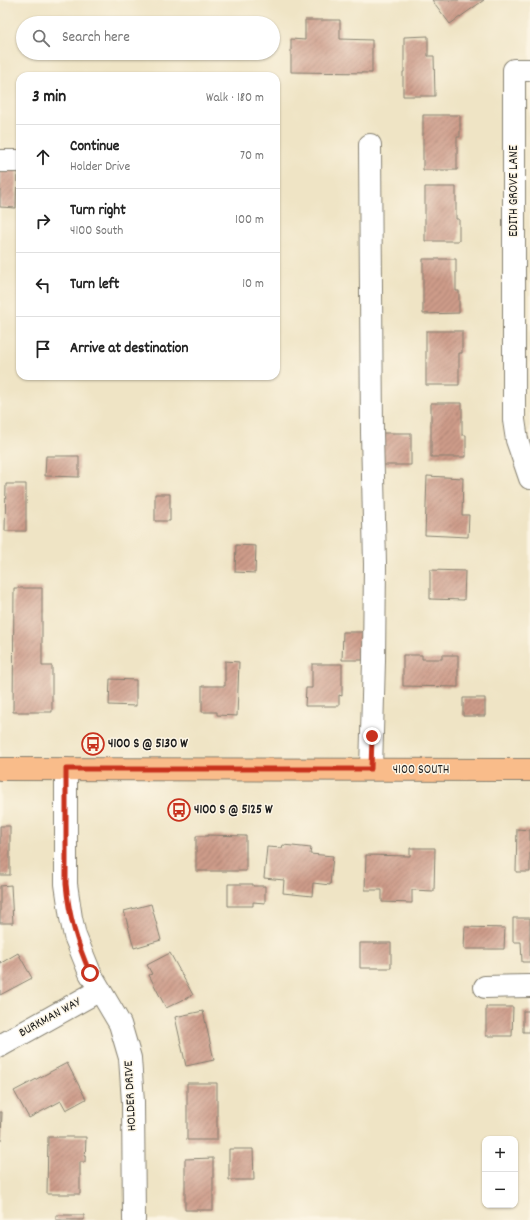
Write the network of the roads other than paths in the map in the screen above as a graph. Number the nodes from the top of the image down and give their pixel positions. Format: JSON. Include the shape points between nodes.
{"nodes":[{"id":1,"x":522,"y":70,"type":"edge"},
{"id":2,"x":370,"y":145,"type":"dead end"},
{"id":3,"x":530,"y":478,"type":"edge"},
{"id":4,"x":0,"y":768,"type":"edge"},
{"id":5,"x":66,"y":769,"type":"junction"},
{"id":6,"x":371,"y":769,"type":"junction"},
{"id":7,"x":530,"y":770,"type":"edge"},
{"id":8,"x":530,"y":986,"type":"edge"},
{"id":9,"x":485,"y":987,"type":"dead end"},
{"id":10,"x":100,"y":990,"type":"junction"},
{"id":11,"x":0,"y":1046,"type":"edge"},
{"id":12,"x":134,"y":1220,"type":"edge"}],
"edges":[{"from":1,"to":3,"type":"street","name":"EDITH GROVE LANE","via":[[514,420]]},
{"from":2,"to":6,"type":"street","via":[[374,564]]},
{"from":4,"to":5,"type":"main road","name":"4100 SOUTH"},
{"from":5,"to":6,"type":"main road","name":"4100 SOUTH"},
{"from":5,"to":10,"type":"street","name":"HOLDER DRIVE","via":[[68,901],[75,936]]},
{"from":6,"to":7,"type":"main road","name":"4100 SOUTH"},
{"from":8,"to":9,"type":"street"},
{"from":10,"to":11,"type":"street","name":"BURKMAN WAY"},
{"from":10,"to":12,"type":"street","name":"HOLDER DRIVE","via":[[120,1024],[130,1058]]}]}
